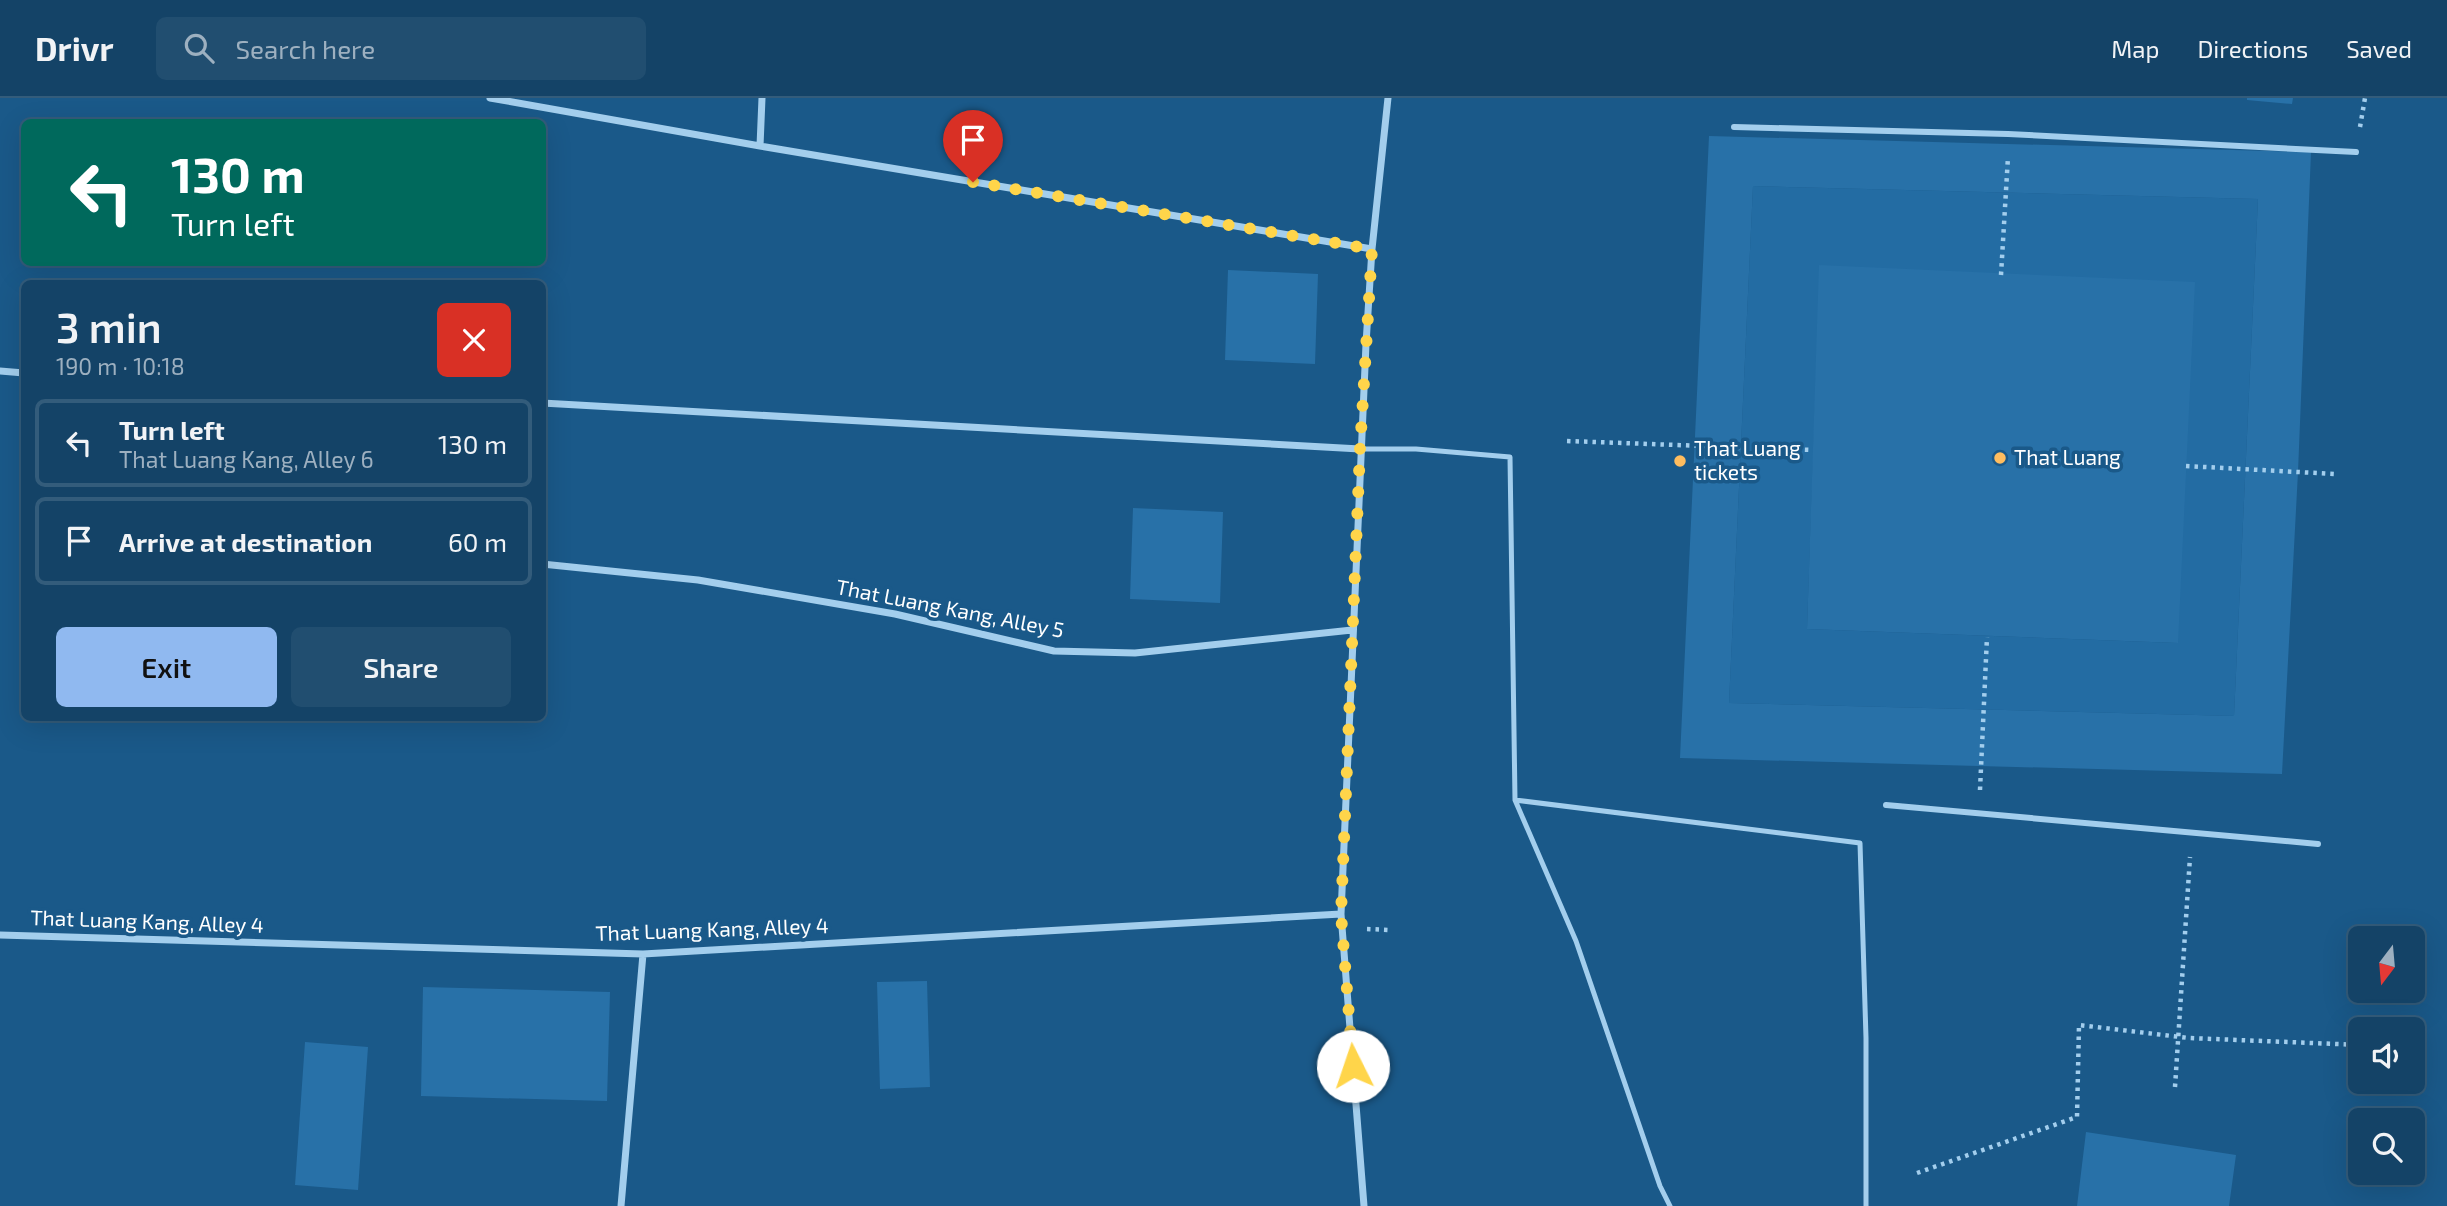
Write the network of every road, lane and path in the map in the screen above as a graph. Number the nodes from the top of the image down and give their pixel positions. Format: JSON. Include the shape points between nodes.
{"nodes":[{"id":1,"x":490,"y":98,"type":"edge"},
{"id":2,"x":762,"y":98,"type":"edge"},
{"id":3,"x":1388,"y":98,"type":"edge"},
{"id":4,"x":1734,"y":127,"type":"dead end"},
{"id":5,"x":2008,"y":134,"type":"junction"},
{"id":6,"x":760,"y":146,"type":"junction"},
{"id":7,"x":2356,"y":152,"type":"dead end"},
{"id":8,"x":1372,"y":249,"type":"junction"},
{"id":9,"x":2001,"y":275,"type":"dead end"},
{"id":10,"x":0,"y":371,"type":"edge"},
{"id":11,"x":21,"y":373,"type":"edge"},
{"id":12,"x":546,"y":403,"type":"edge"},
{"id":13,"x":1567,"y":441,"type":"dead end"},
{"id":14,"x":1360,"y":449,"type":"junction"},
{"id":15,"x":1813,"y":450,"type":"dead end"},
{"id":16,"x":2186,"y":466,"type":"dead end"},
{"id":17,"x":2335,"y":474,"type":"dead end"},
{"id":18,"x":546,"y":564,"type":"edge"},
{"id":19,"x":1352,"y":630,"type":"junction"},
{"id":20,"x":1987,"y":637,"type":"dead end"},
{"id":21,"x":1515,"y":800,"type":"junction"},
{"id":22,"x":1886,"y":805,"type":"dead end"},
{"id":23,"x":1979,"y":812,"type":"junction"},
{"id":24,"x":2192,"y":832,"type":"junction"},
{"id":25,"x":2318,"y":844,"type":"dead end"},
{"id":26,"x":1341,"y":914,"type":"junction"},
{"id":27,"x":0,"y":935,"type":"edge"},
{"id":28,"x":643,"y":954,"type":"junction"},
{"id":29,"x":2177,"y":1037,"type":"junction"},
{"id":30,"x":2348,"y":1044,"type":"edge"},
{"id":31,"x":2175,"y":1087,"type":"dead end"},
{"id":32,"x":1917,"y":1173,"type":"dead end"},
{"id":33,"x":621,"y":1206,"type":"edge"},
{"id":34,"x":1364,"y":1206,"type":"edge"},
{"id":35,"x":1670,"y":1206,"type":"edge"},
{"id":36,"x":1866,"y":1206,"type":"edge"}],
"edges":[{"from":1,"to":6,"type":"street"},
{"from":2,"to":6,"type":"street"},
{"from":3,"to":8,"type":"street"},
{"from":4,"to":5,"type":"street"},
{"from":5,"to":7,"type":"street"},
{"from":5,"to":9,"type":"path"},
{"from":6,"to":8,"type":"street"},
{"from":8,"to":14,"type":"street"},
{"from":10,"to":11,"type":"street"},
{"from":12,"to":14,"type":"street"},
{"from":13,"to":15,"type":"path"},
{"from":14,"to":19,"type":"street"},
{"from":14,"to":21,"type":"lane","via":[[1510,457]]},
{"from":16,"to":17,"type":"path"},
{"from":18,"to":19,"type":"street","name":"That Luang Kang, Alley 5","via":[[698,580],[882,611],[1054,651],[1135,653]]},
{"from":19,"to":26,"type":"street"},
{"from":20,"to":23,"type":"path"},
{"from":21,"to":35,"type":"lane","via":[[1576,941]]},
{"from":21,"to":36,"type":"lane","via":[[1860,843]]},
{"from":22,"to":23,"type":"street"},
{"from":23,"to":24,"type":"street"},
{"from":24,"to":25,"type":"street"},
{"from":24,"to":29,"type":"path"},
{"from":26,"to":28,"type":"street","name":"That Luang Kang, Alley 4"},
{"from":26,"to":34,"type":"street"},
{"from":27,"to":28,"type":"street","name":"That Luang Kang, Alley 4"},
{"from":28,"to":33,"type":"street"},
{"from":29,"to":30,"type":"path"},
{"from":29,"to":31,"type":"path"},
{"from":29,"to":32,"type":"path","via":[[2078,1025],[2077,1117]]}]}
